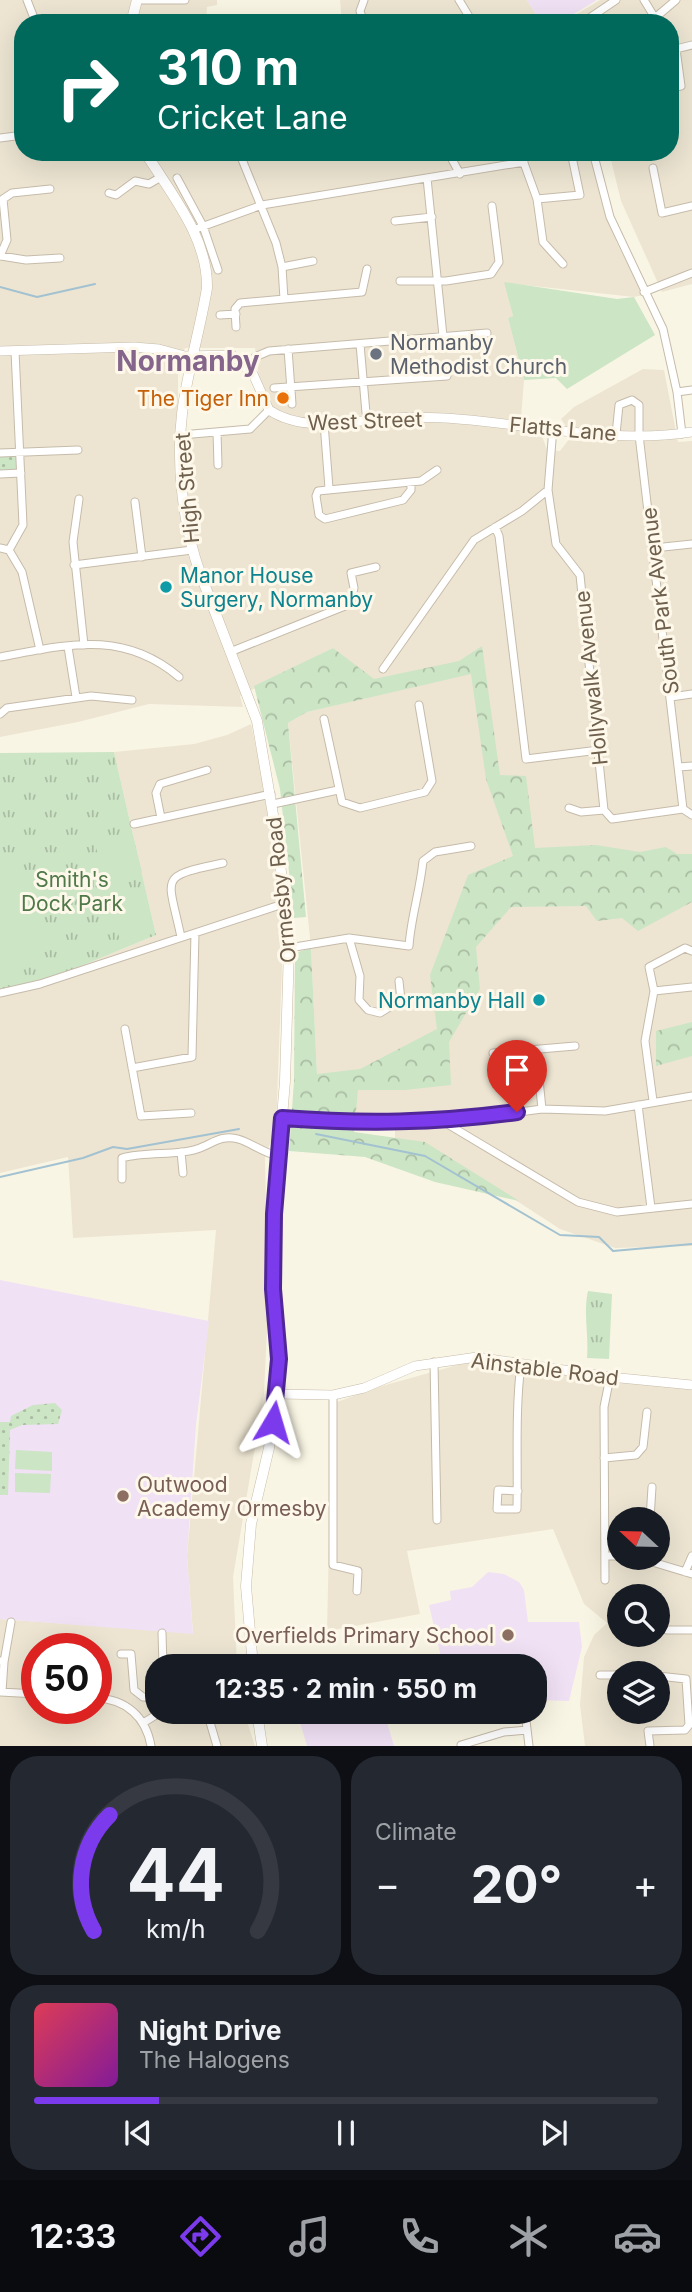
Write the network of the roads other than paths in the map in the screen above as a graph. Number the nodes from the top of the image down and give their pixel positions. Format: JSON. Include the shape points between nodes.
{"nodes":[{"id":1,"x":140,"y":0,"type":"edge"},
{"id":2,"x":185,"y":0,"type":"edge"},
{"id":3,"x":616,"y":0,"type":"edge"},
{"id":4,"x":676,"y":0,"type":"edge"},
{"id":5,"x":595,"y":14,"type":"edge"},
{"id":6,"x":659,"y":14,"type":"edge"},
{"id":7,"x":151,"y":161,"type":"edge"},
{"id":8,"x":243,"y":161,"type":"edge"},
{"id":9,"x":453,"y":161,"type":"edge"},
{"id":10,"x":573,"y":161,"type":"edge"},
{"id":11,"x":595,"y":161,"type":"edge"},
{"id":12,"x":524,"y":162,"type":"joint"},
{"id":13,"x":653,"y":169,"type":"dead end"},
{"id":14,"x":460,"y":174,"type":"junction"},
{"id":15,"x":161,"y":177,"type":"junction"},
{"id":16,"x":177,"y":178,"type":"dead end"},
{"id":17,"x":427,"y":178,"type":"junction"},
{"id":18,"x":50,"y":189,"type":"dead end"},
{"id":19,"x":109,"y":193,"type":"dead end"},
{"id":20,"x":537,"y":199,"type":"junction"},
{"id":21,"x":261,"y":205,"type":"junction"},
{"id":22,"x":492,"y":206,"type":"dead end"},
{"id":23,"x":692,"y":206,"type":"edge"},
{"id":24,"x":432,"y":217,"type":"junction"},
{"id":25,"x":395,"y":221,"type":"dead end"},
{"id":26,"x":198,"y":228,"type":"junction"},
{"id":27,"x":1,"y":256,"type":"edge"},
{"id":28,"x":60,"y":258,"type":"dead end"},
{"id":29,"x":313,"y":261,"type":"dead end"},
{"id":30,"x":563,"y":264,"type":"dead end"},
{"id":31,"x":282,"y":267,"type":"junction"},
{"id":32,"x":367,"y":269,"type":"dead end"},
{"id":33,"x":218,"y":270,"type":"dead end"},
{"id":34,"x":692,"y":274,"type":"edge"},
{"id":35,"x":438,"y":280,"type":"junction"},
{"id":36,"x":400,"y":281,"type":"dead end"},
{"id":37,"x":644,"y":292,"type":"junction"},
{"id":38,"x":284,"y":299,"type":"junction"},
{"id":39,"x":235,"y":311,"type":"junction"},
{"id":40,"x":220,"y":315,"type":"dead end"},
{"id":41,"x":236,"y":327,"type":"dead end"},
{"id":42,"x":487,"y":333,"type":"dead end"},
{"id":43,"x":443,"y":337,"type":"junction"},
{"id":44,"x":360,"y":344,"type":"junction"},
{"id":45,"x":288,"y":349,"type":"junction"},
{"id":46,"x":0,"y":351,"type":"edge"},
{"id":47,"x":15,"y":351,"type":"junction"},
{"id":48,"x":194,"y":356,"type":"junction"},
{"id":49,"x":247,"y":365,"type":"junction"},
{"id":50,"x":447,"y":376,"type":"dead end"},
{"id":51,"x":363,"y":383,"type":"junction"},
{"id":52,"x":290,"y":387,"type":"junction"},
{"id":53,"x":274,"y":388,"type":"dead end"},
{"id":54,"x":692,"y":390,"type":"edge"},
{"id":55,"x":677,"y":392,"type":"junction"},
{"id":56,"x":292,"y":404,"type":"dead end"},
{"id":57,"x":269,"y":410,"type":"junction"},
{"id":58,"x":366,"y":413,"type":"dead end"},
{"id":59,"x":434,"y":418,"type":"joint"},
{"id":60,"x":324,"y":424,"type":"junction"},
{"id":61,"x":553,"y":428,"type":"junction"},
{"id":62,"x":217,"y":432,"type":"junction"},
{"id":63,"x":687,"y":433,"type":"edge"},
{"id":64,"x":616,"y":434,"type":"junction"},
{"id":65,"x":181,"y":435,"type":"junction"},
{"id":66,"x":639,"y":435,"type":"junction"},
{"id":67,"x":78,"y":450,"type":"dead end"},
{"id":68,"x":20,"y":452,"type":"junction"},
{"id":69,"x":0,"y":453,"type":"edge"},
{"id":70,"x":218,"y":466,"type":"dead end"},
{"id":71,"x":436,"y":470,"type":"dead end"},
{"id":72,"x":21,"y":473,"type":"junction"},
{"id":73,"x":0,"y":474,"type":"edge"},
{"id":74,"x":411,"y":482,"type":"junction"},
{"id":75,"x":329,"y":488,"type":"junction"},
{"id":76,"x":548,"y":490,"type":"junction"},
{"id":77,"x":79,"y":499,"type":"dead end"},
{"id":78,"x":135,"y":502,"type":"dead end"},
{"id":79,"x":495,"y":527,"type":"junction"},
{"id":80,"x":692,"y":544,"type":"edge"},
{"id":81,"x":0,"y":548,"type":"edge"},
{"id":82,"x":654,"y":548,"type":"junction"},
{"id":83,"x":9,"y":550,"type":"junction"},
{"id":84,"x":192,"y":550,"type":"junction"},
{"id":85,"x":142,"y":557,"type":"junction"},
{"id":86,"x":74,"y":565,"type":"junction"},
{"id":87,"x":376,"y":567,"type":"dead end"},
{"id":88,"x":84,"y":645,"type":"junction"},
{"id":89,"x":68,"y":647,"type":"junction"},
{"id":90,"x":40,"y":650,"type":"junction"},
{"id":91,"x":230,"y":652,"type":"junction"},
{"id":92,"x":0,"y":657,"type":"edge"},
{"id":93,"x":383,"y":669,"type":"dead end"},
{"id":94,"x":179,"y":677,"type":"dead end"},
{"id":95,"x":692,"y":694,"type":"edge"},
{"id":96,"x":76,"y":697,"type":"junction"},
{"id":97,"x":671,"y":697,"type":"junction"},
{"id":98,"x":132,"y":700,"type":"dead end"},
{"id":99,"x":253,"y":705,"type":"joint"},
{"id":100,"x":419,"y":705,"type":"dead end"},
{"id":101,"x":0,"y":713,"type":"edge"},
{"id":102,"x":324,"y":719,"type":"dead end"},
{"id":103,"x":599,"y":750,"type":"junction"},
{"id":104,"x":692,"y":766,"type":"edge"},
{"id":105,"x":679,"y":767,"type":"junction"},
{"id":106,"x":207,"y":770,"type":"dead end"},
{"id":107,"x":338,"y":790,"type":"junction"},
{"id":108,"x":272,"y":799,"type":"junction"},
{"id":109,"x":569,"y":808,"type":"dead end"},
{"id":110,"x":682,"y":809,"type":"junction"},
{"id":111,"x":604,"y":810,"type":"junction"},
{"id":112,"x":692,"y":815,"type":"edge"},
{"id":113,"x":161,"y":818,"type":"junction"},
{"id":114,"x":134,"y":824,"type":"dead end"},
{"id":115,"x":471,"y":846,"type":"dead end"},
{"id":116,"x":223,"y":863,"type":"dead end"},
{"id":117,"x":286,"y":903,"type":"junction"},
{"id":118,"x":195,"y":933,"type":"junction"},
{"id":119,"x":181,"y":937,"type":"junction"},
{"id":120,"x":349,"y":938,"type":"junction"},
{"id":121,"x":289,"y":948,"type":"junction"},
{"id":122,"x":692,"y":951,"type":"edge"},
{"id":123,"x":399,"y":981,"type":"dead end"},
{"id":124,"x":692,"y":987,"type":"edge"},
{"id":125,"x":654,"y":991,"type":"junction"},
{"id":126,"x":0,"y":993,"type":"edge"},
{"id":127,"x":125,"y":1029,"type":"dead end"},
{"id":128,"x":575,"y":1046,"type":"dead end"},
{"id":129,"x":536,"y":1049,"type":"junction"},
{"id":130,"x":493,"y":1053,"type":"dead end"},
{"id":131,"x":132,"y":1068,"type":"junction"},
{"id":132,"x":692,"y":1096,"type":"edge"},
{"id":133,"x":653,"y":1101,"type":"junction"},
{"id":134,"x":638,"y":1105,"type":"junction"},
{"id":135,"x":542,"y":1109,"type":"junction"},
{"id":136,"x":191,"y":1113,"type":"dead end"},
{"id":137,"x":282,"y":1118,"type":"junction"},
{"id":138,"x":444,"y":1122,"type":"junction"},
{"id":139,"x":181,"y":1152,"type":"junction"},
{"id":140,"x":278,"y":1156,"type":"junction"},
{"id":141,"x":183,"y":1173,"type":"dead end"},
{"id":142,"x":122,"y":1179,"type":"dead end"},
{"id":143,"x":692,"y":1204,"type":"edge"},
{"id":144,"x":651,"y":1208,"type":"junction"},
{"id":145,"x":434,"y":1362,"type":"junction"},
{"id":146,"x":522,"y":1364,"type":"junction"},
{"id":147,"x":610,"y":1377,"type":"junction"},
{"id":148,"x":692,"y":1385,"type":"edge"},
{"id":149,"x":277,"y":1394,"type":"junction"},
{"id":150,"x":333,"y":1395,"type":"junction"},
{"id":151,"x":647,"y":1412,"type":"dead end"},
{"id":152,"x":604,"y":1458,"type":"junction"},
{"id":153,"x":652,"y":1487,"type":"dead end"},
{"id":154,"x":518,"y":1491,"type":"dead end"},
{"id":155,"x":651,"y":1507,"type":"edge"},
{"id":156,"x":437,"y":1520,"type":"dead end"},
{"id":157,"x":605,"y":1556,"type":"joint"},
{"id":158,"x":692,"y":1556,"type":"edge"},
{"id":159,"x":670,"y":1567,"type":"edge"},
{"id":160,"x":688,"y":1573,"type":"edge"},
{"id":161,"x":605,"y":1580,"type":"dead end"},
{"id":162,"x":357,"y":1591,"type":"dead end"},
{"id":163,"x":11,"y":1622,"type":"dead end"},
{"id":164,"x":670,"y":1630,"type":"edge"},
{"id":165,"x":692,"y":1630,"type":"edge"},
{"id":166,"x":162,"y":1633,"type":"dead end"},
{"id":167,"x":121,"y":1654,"type":"dead end"},
{"id":168,"x":163,"y":1654,"type":"edge"},
{"id":169,"x":252,"y":1654,"type":"edge"},
{"id":170,"x":2,"y":1661,"type":"edge"},
{"id":171,"x":600,"y":1675,"type":"dead end"},
{"id":172,"x":607,"y":1675,"type":"edge"},
{"id":173,"x":670,"y":1677,"type":"edge"},
{"id":174,"x":1,"y":1692,"type":"edge"},
{"id":175,"x":21,"y":1693,"type":"edge"},
{"id":176,"x":145,"y":1697,"type":"edge"},
{"id":177,"x":112,"y":1701,"type":"edge"},
{"id":178,"x":143,"y":1723,"type":"joint"},
{"id":179,"x":210,"y":1724,"type":"edge"},
{"id":180,"x":259,"y":1724,"type":"edge"},
{"id":181,"x":526,"y":1724,"type":"edge"},
{"id":182,"x":527,"y":1730,"type":"junction"},
{"id":183,"x":461,"y":1745,"type":"edge"},
{"id":184,"x":151,"y":1746,"type":"edge"},
{"id":185,"x":217,"y":1746,"type":"edge"},
{"id":186,"x":262,"y":1746,"type":"edge"},
{"id":187,"x":529,"y":1746,"type":"edge"},
{"id":188,"x":650,"y":1746,"type":"edge"}],
"edges":[{"from":1,"to":2,"type":"street"},
{"from":3,"to":5,"type":"street"},
{"from":4,"to":6,"type":"street"},
{"from":7,"to":15,"type":"main road","name":"High Street"},
{"from":8,"to":21,"type":"street"},
{"from":9,"to":14,"type":"street"},
{"from":10,"to":20,"type":"street","via":[[580,195]]},
{"from":11,"to":37,"type":"street","via":[[610,217]]},
{"from":12,"to":14,"type":"street"},
{"from":12,"to":20,"type":"street"},
{"from":13,"to":23,"type":"street","via":[[662,213]]},
{"from":14,"to":17,"type":"street"},
{"from":15,"to":19,"type":"street","via":[[149,184],[135,181],[116,195]]},
{"from":15,"to":26,"type":"main road","name":"High Street"},
{"from":16,"to":26,"type":"street"},
{"from":17,"to":21,"type":"street"},
{"from":17,"to":24,"type":"street"},
{"from":18,"to":27,"type":"street","via":[[12,193],[3,199],[7,240]]},
{"from":20,"to":30,"type":"street","via":[[542,242]]},
{"from":21,"to":26,"type":"street"},
{"from":21,"to":31,"type":"street"},
{"from":22,"to":35,"type":"street","via":[[497,269],[483,276]]},
{"from":24,"to":25,"type":"street"},
{"from":24,"to":35,"type":"street"},
{"from":26,"to":33,"type":"street"},
{"from":26,"to":48,"type":"main road","name":"High Street","via":[[208,272]]},
{"from":27,"to":28,"type":"street"},
{"from":29,"to":31,"type":"street"},
{"from":31,"to":38,"type":"street"},
{"from":32,"to":38,"type":"street","via":[[362,292]]},
{"from":34,"to":37,"type":"street"},
{"from":35,"to":36,"type":"street"},
{"from":35,"to":43,"type":"street"},
{"from":37,"to":55,"type":"street","via":[[663,329]]},
{"from":38,"to":39,"type":"street","via":[[240,303]]},
{"from":39,"to":40,"type":"street"},
{"from":39,"to":41,"type":"street"},
{"from":42,"to":43,"type":"street"},
{"from":43,"to":44,"type":"street"},
{"from":44,"to":45,"type":"street"},
{"from":44,"to":51,"type":"street"},
{"from":45,"to":49,"type":"street","via":[[261,354]]},
{"from":45,"to":52,"type":"street"},
{"from":46,"to":47,"type":"street"},
{"from":47,"to":48,"type":"street","via":[[134,347]]},
{"from":47,"to":68,"type":"street"},
{"from":48,"to":49,"type":"street","via":[[232,355]]},
{"from":48,"to":65,"type":"main road","name":"High Street"},
{"from":49,"to":57,"type":"street"},
{"from":50,"to":51,"type":"street"},
{"from":51,"to":52,"type":"street"},
{"from":51,"to":58,"type":"street"},
{"from":52,"to":53,"type":"street"},
{"from":52,"to":56,"type":"street"},
{"from":54,"to":55,"type":"street"},
{"from":55,"to":63,"type":"street"},
{"from":57,"to":60,"type":"street","name":"West Street","via":[[297,424]]},
{"from":57,"to":62,"type":"street","via":[[250,429]]},
{"from":59,"to":60,"type":"street","name":"West Street"},
{"from":59,"to":61,"type":"street","name":"Flatts Lane"},
{"from":60,"to":75,"type":"street"},
{"from":61,"to":64,"type":"street","name":"Flatts Lane"},
{"from":61,"to":76,"type":"street","name":"Hollywalk Avenue"},
{"from":62,"to":65,"type":"street"},
{"from":62,"to":70,"type":"street"},
{"from":63,"to":66,"type":"street","name":"Flatts Lane"},
{"from":64,"to":66,"type":"street","name":"Flatts Lane"},
{"from":64,"to":66,"type":"street","name":"South Park Avenue","via":[[619,405],[632,400],[639,405]]},
{"from":65,"to":84,"type":"main road","name":"High Street"},
{"from":66,"to":82,"type":"street","name":"South Park Avenue"},
{"from":67,"to":68,"type":"street"},
{"from":68,"to":69,"type":"street"},
{"from":68,"to":72,"type":"street"},
{"from":71,"to":74,"type":"street"},
{"from":72,"to":73,"type":"street"},
{"from":72,"to":83,"type":"street","via":[[23,525]]},
{"from":74,"to":75,"type":"street"},
{"from":74,"to":75,"type":"street","via":[[403,500],[325,519],[319,515],[316,496]]},
{"from":76,"to":79,"type":"street"},
{"from":76,"to":103,"type":"street","name":"Hollywalk Avenue","via":[[556,544],[580,575]]},
{"from":77,"to":86,"type":"street"},
{"from":78,"to":85,"type":"street"},
{"from":79,"to":93,"type":"street","via":[[474,540]]},
{"from":79,"to":103,"type":"street","via":[[526,759]]},
{"from":80,"to":82,"type":"street"},
{"from":81,"to":83,"type":"street"},
{"from":82,"to":97,"type":"street","name":"South Park Avenue"},
{"from":83,"to":90,"type":"street","via":[[22,572]]},
{"from":84,"to":85,"type":"street"},
{"from":84,"to":91,"type":"main road","name":"High Street"},
{"from":85,"to":86,"type":"street"},
{"from":86,"to":88,"type":"street"},
{"from":87,"to":91,"type":"street","via":[[351,573],[350,604]]},
{"from":88,"to":89,"type":"street"},
{"from":88,"to":94,"type":"street","via":[[128,648],[155,659]]},
{"from":89,"to":90,"type":"street"},
{"from":89,"to":96,"type":"street"},
{"from":90,"to":92,"type":"street"},
{"from":91,"to":99,"type":"main road","name":"High Street"},
{"from":95,"to":97,"type":"street"},
{"from":96,"to":98,"type":"street"},
{"from":96,"to":101,"type":"street"},
{"from":97,"to":105,"type":"street","name":"South Park Avenue"},
{"from":99,"to":108,"type":"main road","name":"Ormesby Road"},
{"from":100,"to":107,"type":"street","via":[[432,781],[425,792],[360,808],[342,802]]},
{"from":102,"to":107,"type":"street"},
{"from":103,"to":111,"type":"street","name":"Hollywalk Avenue"},
{"from":104,"to":105,"type":"street"},
{"from":105,"to":110,"type":"street","name":"South Park Avenue"},
{"from":106,"to":113,"type":"street","via":[[160,784],[156,793]]},
{"from":107,"to":108,"type":"street"},
{"from":108,"to":113,"type":"street"},
{"from":108,"to":117,"type":"main road","name":"Ormesby Road"},
{"from":109,"to":111,"type":"street"},
{"from":110,"to":111,"type":"street","via":[[612,819]]},
{"from":110,"to":112,"type":"street"},
{"from":113,"to":114,"type":"street"},
{"from":115,"to":120,"type":"street","via":[[435,852],[423,861],[409,946]]},
{"from":116,"to":119,"type":"street","via":[[181,872],[172,879]]},
{"from":117,"to":118,"type":"street"},
{"from":117,"to":121,"type":"main road","name":"Ormesby Road"},
{"from":118,"to":119,"type":"street"},
{"from":118,"to":131,"type":"street","via":[[192,1058]]},
{"from":119,"to":126,"type":"street"},
{"from":120,"to":121,"type":"street"},
{"from":120,"to":123,"type":"street","via":[[360,976],[359,1000],[368,1010],[380,1013],[401,1000]]},
{"from":121,"to":137,"type":"main road","name":"Ormesby Road"},
{"from":122,"to":125,"type":"street","via":[[685,948],[649,967]]},
{"from":124,"to":125,"type":"street"},
{"from":125,"to":133,"type":"street","via":[[645,1041]]},
{"from":127,"to":131,"type":"street"},
{"from":128,"to":129,"type":"street"},
{"from":129,"to":130,"type":"street"},
{"from":129,"to":135,"type":"street"},
{"from":131,"to":136,"type":"street","via":[[141,1116]]},
{"from":132,"to":133,"type":"street"},
{"from":133,"to":134,"type":"street"},
{"from":134,"to":135,"type":"street","via":[[605,1111]]},
{"from":134,"to":144,"type":"street"},
{"from":135,"to":138,"type":"street"},
{"from":137,"to":138,"type":"street","via":[[367,1124]]},
{"from":137,"to":140,"type":"main road","name":"Ormesby Road"},
{"from":138,"to":144,"type":"street","via":[[578,1202],[617,1212]]},
{"from":139,"to":140,"type":"street","via":[[224,1137]]},
{"from":139,"to":141,"type":"street"},
{"from":139,"to":142,"type":"street","via":[[122,1158]]},
{"from":140,"to":149,"type":"main road","name":"Ormesby Road","via":[[273,1289]]},
{"from":143,"to":144,"type":"street"},
{"from":145,"to":146,"type":"street","name":"Ainstable Road","via":[[477,1357]]},
{"from":145,"to":150,"type":"street","name":"Ainstable Road"},
{"from":145,"to":156,"type":"street"},
{"from":146,"to":147,"type":"street","name":"Ainstable Road"},
{"from":146,"to":154,"type":"street"},
{"from":147,"to":148,"type":"street","name":"Ainstable Road"},
{"from":147,"to":152,"type":"street","via":[[604,1407]]},
{"from":149,"to":150,"type":"street","name":"Ainstable Road"},
{"from":149,"to":169,"type":"main road","name":"Ormesby Road","via":[[247,1556]]},
{"from":150,"to":162,"type":"street","via":[[334,1566],[358,1571]]},
{"from":151,"to":152,"type":"street","via":[[643,1447],[636,1455]]},
{"from":152,"to":157,"type":"street"},
{"from":153,"to":155,"type":"street"},
{"from":157,"to":161,"type":"street"},
{"from":158,"to":160,"type":"street"},
{"from":159,"to":160,"type":"street"},
{"from":163,"to":170,"type":"street"},
{"from":164,"to":165,"type":"street"},
{"from":166,"to":168,"type":"street"},
{"from":167,"to":176,"type":"street","via":[[131,1654],[134,1690]]},
{"from":170,"to":174,"type":"street"},
{"from":171,"to":172,"type":"street"},
{"from":173,"to":188,"type":"street","via":[[686,1679],[689,1725],[685,1730],[648,1731]]},
{"from":174,"to":175,"type":"street"},
{"from":177,"to":178,"type":"street","via":[[124,1704]]},
{"from":178,"to":184,"type":"street"},
{"from":179,"to":185,"type":"street"},
{"from":180,"to":186,"type":"main road"},
{"from":181,"to":182,"type":"street"},
{"from":182,"to":183,"type":"street"},
{"from":182,"to":187,"type":"street"}]}
